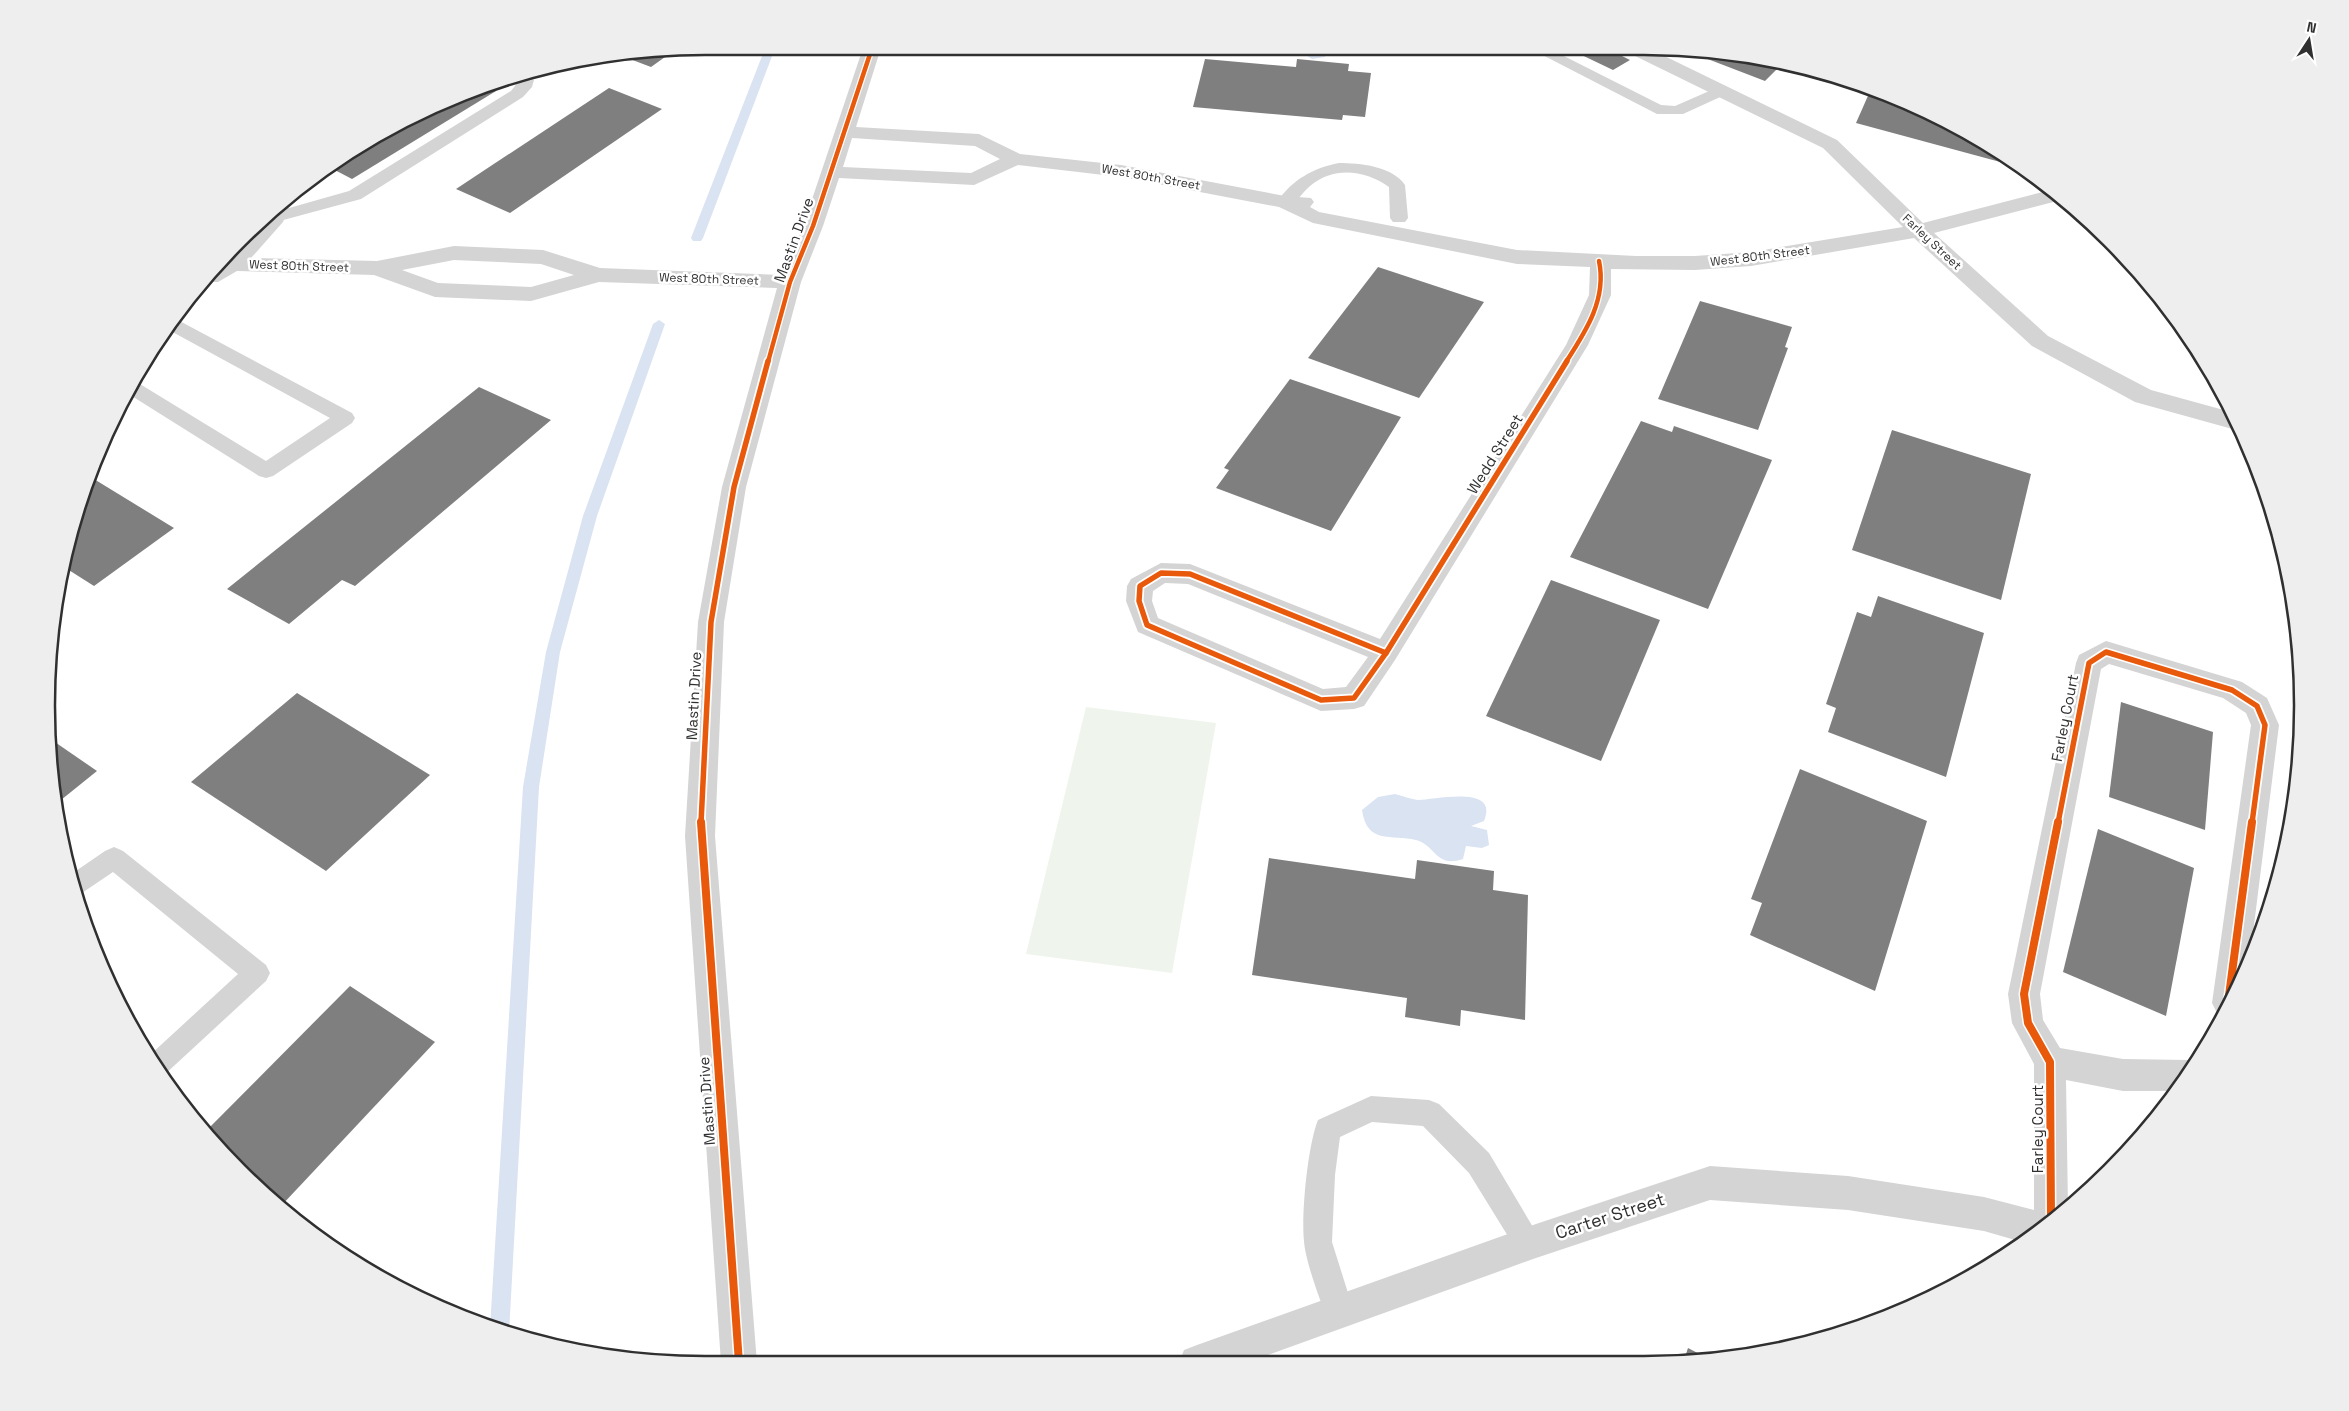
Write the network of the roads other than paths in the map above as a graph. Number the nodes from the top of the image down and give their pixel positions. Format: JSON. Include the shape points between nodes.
{"nodes":[{"id":1,"x":869,"y":55,"type":"edge"},
{"id":2,"x":1550,"y":55,"type":"edge"},
{"id":3,"x":1649,"y":55,"type":"edge"},
{"id":4,"x":526,"y":81,"type":"edge"},
{"id":5,"x":1723,"y":90,"type":"junction"},
{"id":6,"x":844,"y":132,"type":"junction"},
{"id":7,"x":1016,"y":159,"type":"junction"},
{"id":8,"x":831,"y":172,"type":"junction"},
{"id":9,"x":2048,"y":197,"type":"edge"},
{"id":10,"x":1285,"y":202,"type":"junction"},
{"id":11,"x":283,"y":211,"type":"edge"},
{"id":12,"x":1397,"y":226,"type":"junction"},
{"id":13,"x":1919,"y":231,"type":"junction"},
{"id":14,"x":260,"y":232,"type":"edge"},
{"id":15,"x":1599,"y":261,"type":"junction"},
{"id":16,"x":234,"y":264,"type":"junction"},
{"id":17,"x":377,"y":268,"type":"junction"},
{"id":18,"x":223,"y":270,"type":"edge"},
{"id":19,"x":598,"y":275,"type":"junction"},
{"id":20,"x":790,"y":282,"type":"junction"},
{"id":21,"x":177,"y":326,"type":"edge"},
{"id":22,"x":137,"y":389,"type":"edge"},
{"id":23,"x":2228,"y":420,"type":"edge"},
{"id":24,"x":1386,"y":653,"type":"junction"},
{"id":25,"x":80,"y":882,"type":"edge"},
{"id":26,"x":2230,"y":985,"type":"edge"},
{"id":27,"x":162,"y":1062,"type":"edge"},
{"id":28,"x":2050,"y":1062,"type":"junction"},
{"id":29,"x":2178,"y":1076,"type":"edge"},
{"id":30,"x":2052,"y":1211,"type":"edge"},
{"id":31,"x":2032,"y":1227,"type":"edge"},
{"id":32,"x":1529,"y":1244,"type":"junction"},
{"id":33,"x":1339,"y":1312,"type":"junction"},
{"id":34,"x":738,"y":1356,"type":"edge"},
{"id":35,"x":1216,"y":1356,"type":"edge"}],
"edges":[{"from":1,"to":6,"type":"street","name":"Mastin Drive"},
{"from":2,"to":5,"type":"lane","via":[[1657,109],[1677,111]]},
{"from":3,"to":5,"type":"street","name":"Farley Street"},
{"from":4,"to":11,"type":"lane","via":[[517,94],[355,195],[332,204]]},
{"from":5,"to":13,"type":"street","name":"Farley Street","via":[[1830,144]]},
{"from":6,"to":7,"type":"street","name":"West 80th Street","via":[[979,140]]},
{"from":6,"to":8,"type":"street","name":"Mastin Drive"},
{"from":7,"to":8,"type":"street","via":[[974,179]]},
{"from":7,"to":10,"type":"street","name":"West 80th Street","via":[[1121,171]]},
{"from":8,"to":20,"type":"street","name":"Mastin Drive"},
{"from":9,"to":13,"type":"street","name":"West 80th Street"},
{"from":10,"to":12,"type":"street","name":"West 80th Street","via":[[1313,217]]},
{"from":10,"to":12,"type":"lane","via":[[1317,174],[1334,168],[1359,169],[1385,175],[1397,185]]},
{"from":12,"to":15,"type":"street","name":"West 80th Street","via":[[1517,257]]},
{"from":13,"to":15,"type":"street","name":"West 80th Street","via":[[1751,259],[1695,263]]},
{"from":13,"to":23,"type":"street","name":"Farley Street","via":[[2040,341],[2144,396]]},
{"from":14,"to":16,"type":"street","name":"West 80th Street"},
{"from":15,"to":24,"type":"street","name":"Wedd Street","via":[[1604,277],[1602,295],[1577,345]]},
{"from":16,"to":17,"type":"street","name":"West 80th Street"},
{"from":16,"to":18,"type":"street"},
{"from":17,"to":19,"type":"street","name":"West 80th Street","via":[[454,253],[543,257]]},
{"from":17,"to":19,"type":"street","name":"West 80th Street","via":[[435,290],[531,294]]},
{"from":19,"to":20,"type":"street","name":"West 80th Street"},
{"from":20,"to":34,"type":"street","name":"Mastin Drive","via":[[734,486],[711,622],[700,836]]},
{"from":21,"to":22,"type":"lane","via":[[345,418],[266,472]]},
{"from":24,"to":24,"type":"street","name":"Wedd Street","via":[[1354,698],[1321,700],[1147,625],[1139,602],[1140,586],[1161,573],[1190,574]]},
{"from":25,"to":27,"type":"lane","via":[[114,858],[257,973]]},
{"from":26,"to":28,"type":"street","name":"Farley Court","via":[[2265,725],[2257,706],[2232,690],[2106,652],[2089,663],[2024,994],[2028,1023]]},
{"from":28,"to":29,"type":"street","via":[[2123,1074]]},
{"from":28,"to":30,"type":"street","name":"Farley Court"},
{"from":31,"to":32,"type":"street","name":"Carter Street","via":[[1984,1214],[1848,1193],[1710,1183]]},
{"from":32,"to":33,"type":"street","name":"Carter Street"},
{"from":32,"to":33,"type":"lane","via":[[1479,1163],[1429,1113],[1372,1109],[1328,1129],[1321,1175],[1318,1242]]},
{"from":33,"to":35,"type":"street","name":"Carter Street"}]}
